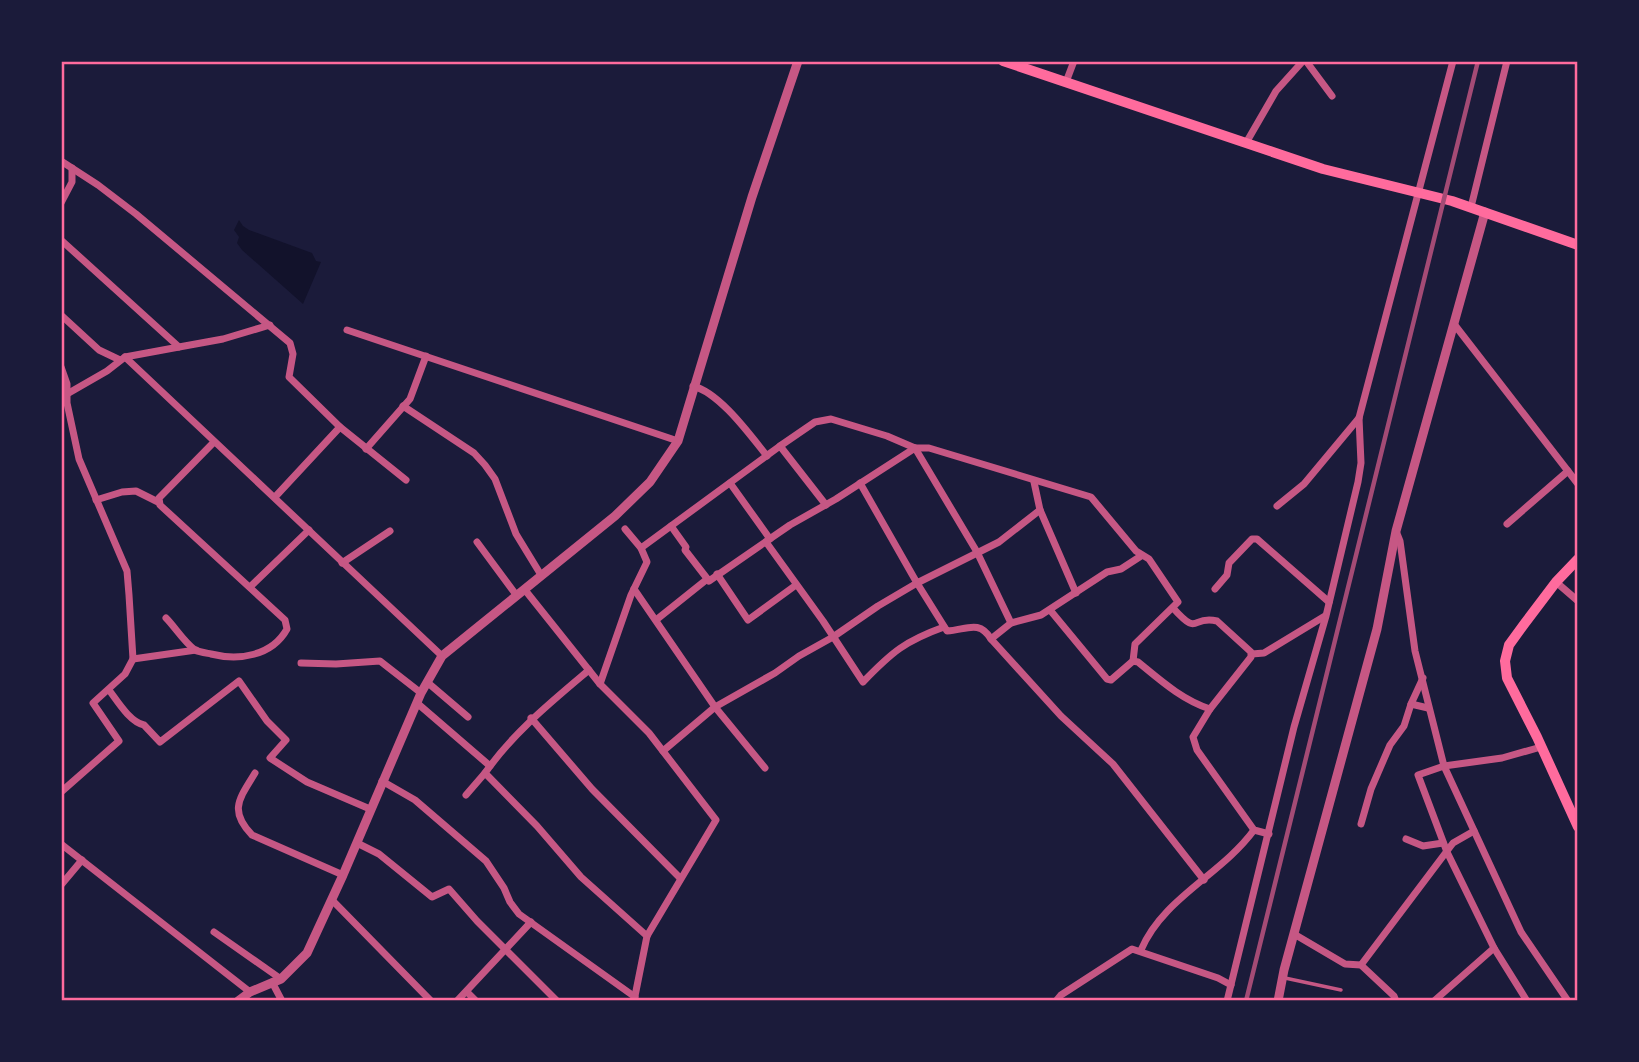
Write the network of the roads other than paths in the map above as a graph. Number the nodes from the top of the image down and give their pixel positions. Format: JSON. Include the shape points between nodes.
{"nodes":[{"id":1,"x":798,"y":61,"type":"edge"},
{"id":2,"x":1003,"y":61,"type":"edge"},
{"id":3,"x":1074,"y":61,"type":"edge"},
{"id":4,"x":1304,"y":61,"type":"edge"},
{"id":5,"x":1453,"y":61,"type":"edge"},
{"id":6,"x":1507,"y":61,"type":"edge"},
{"id":7,"x":1066,"y":82,"type":"junction"},
{"id":8,"x":1332,"y":96,"type":"dead end"},
{"id":9,"x":1246,"y":143,"type":"junction"},
{"id":10,"x":61,"y":161,"type":"edge"},
{"id":11,"x":72,"y":168,"type":"junction"},
{"id":12,"x":1420,"y":192,"type":"junction"},
{"id":13,"x":61,"y":203,"type":"edge"},
{"id":14,"x":1471,"y":207,"type":"junction"},
{"id":15,"x":1485,"y":212,"type":"junction"},
{"id":16,"x":61,"y":240,"type":"edge"},
{"id":17,"x":1578,"y":246,"type":"edge"},
{"id":18,"x":61,"y":315,"type":"edge"},
{"id":19,"x":1454,"y":324,"type":"junction"},
{"id":20,"x":270,"y":325,"type":"junction"},
{"id":21,"x":347,"y":330,"type":"dead end"},
{"id":22,"x":177,"y":346,"type":"junction"},
{"id":23,"x":426,"y":356,"type":"junction"},
{"id":24,"x":122,"y":358,"type":"junction"},
{"id":25,"x":61,"y":367,"type":"edge"},
{"id":26,"x":693,"y":386,"type":"junction"},
{"id":27,"x":65,"y":401,"type":"edge"},
{"id":28,"x":403,"y":406,"type":"junction"},
{"id":29,"x":1359,"y":418,"type":"junction"},
{"id":30,"x":340,"y":427,"type":"junction"},
{"id":31,"x":678,"y":441,"type":"junction"},
{"id":32,"x":214,"y":442,"type":"junction"},
{"id":33,"x":780,"y":446,"type":"junction"},
{"id":34,"x":915,"y":448,"type":"junction"},
{"id":35,"x":366,"y":449,"type":"junction"},
{"id":36,"x":767,"y":456,"type":"junction"},
{"id":37,"x":1568,"y":471,"type":"junction"},
{"id":38,"x":406,"y":480,"type":"dead end"},
{"id":39,"x":1034,"y":482,"type":"junction"},
{"id":40,"x":730,"y":483,"type":"junction"},
{"id":41,"x":860,"y":483,"type":"junction"},
{"id":42,"x":1578,"y":484,"type":"edge"},
{"id":43,"x":275,"y":497,"type":"junction"},
{"id":44,"x":96,"y":500,"type":"junction"},
{"id":45,"x":158,"y":502,"type":"junction"},
{"id":46,"x":826,"y":505,"type":"junction"},
{"id":47,"x":1278,"y":506,"type":"dead end"},
{"id":48,"x":1040,"y":510,"type":"junction"},
{"id":49,"x":1507,"y":524,"type":"dead end"},
{"id":50,"x":671,"y":526,"type":"junction"},
{"id":51,"x":625,"y":529,"type":"dead end"},
{"id":52,"x":309,"y":530,"type":"junction"},
{"id":53,"x":390,"y":531,"type":"dead end"},
{"id":54,"x":1396,"y":531,"type":"junction"},
{"id":55,"x":768,"y":540,"type":"junction"},
{"id":56,"x":477,"y":542,"type":"dead end"},
{"id":57,"x":641,"y":548,"type":"junction"},
{"id":58,"x":977,"y":552,"type":"junction"},
{"id":59,"x":1141,"y":555,"type":"junction"},
{"id":60,"x":1578,"y":559,"type":"edge"},
{"id":61,"x":342,"y":563,"type":"junction"},
{"id":62,"x":717,"y":574,"type":"junction"},
{"id":63,"x":541,"y":575,"type":"junction"},
{"id":64,"x":706,"y":580,"type":"junction"},
{"id":65,"x":1556,"y":582,"type":"junction"},
{"id":66,"x":917,"y":583,"type":"junction"},
{"id":67,"x":796,"y":585,"type":"junction"},
{"id":68,"x":250,"y":587,"type":"junction"},
{"id":69,"x":634,"y":589,"type":"junction"},
{"id":70,"x":1215,"y":589,"type":"dead end"},
{"id":71,"x":521,"y":593,"type":"junction"},
{"id":72,"x":1076,"y":593,"type":"junction"},
{"id":73,"x":1578,"y":601,"type":"edge"},
{"id":74,"x":1329,"y":602,"type":"junction"},
{"id":75,"x":1173,"y":608,"type":"junction"},
{"id":76,"x":1050,"y":610,"type":"junction"},
{"id":77,"x":1326,"y":615,"type":"junction"},
{"id":78,"x":166,"y":618,"type":"dead end"},
{"id":79,"x":656,"y":620,"type":"junction"},
{"id":80,"x":1011,"y":623,"type":"junction"},
{"id":81,"x":944,"y":627,"type":"junction"},
{"id":82,"x":833,"y":637,"type":"junction"},
{"id":83,"x":991,"y":639,"type":"junction"},
{"id":84,"x":196,"y":650,"type":"junction"},
{"id":85,"x":1252,"y":654,"type":"junction"},
{"id":86,"x":442,"y":656,"type":"junction"},
{"id":87,"x":133,"y":659,"type":"junction"},
{"id":88,"x":1133,"y":661,"type":"junction"},
{"id":89,"x":301,"y":663,"type":"dead end"},
{"id":90,"x":589,"y":670,"type":"junction"},
{"id":91,"x":1423,"y":677,"type":"junction"},
{"id":92,"x":427,"y":682,"type":"junction"},
{"id":93,"x":600,"y":684,"type":"junction"},
{"id":94,"x":109,"y":690,"type":"junction"},
{"id":95,"x":421,"y":693,"type":"junction"},
{"id":96,"x":417,"y":703,"type":"junction"},
{"id":97,"x":1411,"y":704,"type":"junction"},
{"id":98,"x":715,"y":706,"type":"junction"},
{"id":99,"x":1428,"y":708,"type":"junction"},
{"id":100,"x":1210,"y":709,"type":"junction"},
{"id":101,"x":468,"y":717,"type":"dead end"},
{"id":102,"x":531,"y":718,"type":"junction"},
{"id":103,"x":1541,"y":747,"type":"junction"},
{"id":104,"x":663,"y":751,"type":"junction"},
{"id":105,"x":1444,"y":766,"type":"junction"},
{"id":106,"x":765,"y":768,"type":"dead end"},
{"id":107,"x":487,"y":769,"type":"junction"},
{"id":108,"x":254,"y":773,"type":"dead end"},
{"id":109,"x":382,"y":781,"type":"junction"},
{"id":110,"x":61,"y":792,"type":"edge"},
{"id":111,"x":466,"y":795,"type":"dead end"},
{"id":112,"x":370,"y":809,"type":"junction"},
{"id":113,"x":1361,"y":824,"type":"dead end"},
{"id":114,"x":1578,"y":827,"type":"edge"},
{"id":115,"x":1254,"y":830,"type":"junction"},
{"id":116,"x":1474,"y":831,"type":"junction"},
{"id":117,"x":1269,"y":834,"type":"junction"},
{"id":118,"x":1406,"y":839,"type":"dead end"},
{"id":119,"x":1443,"y":843,"type":"junction"},
{"id":120,"x":61,"y":844,"type":"edge"},
{"id":121,"x":358,"y":844,"type":"junction"},
{"id":122,"x":1447,"y":852,"type":"junction"},
{"id":123,"x":82,"y":860,"type":"junction"},
{"id":124,"x":343,"y":875,"type":"junction"},
{"id":125,"x":680,"y":878,"type":"junction"},
{"id":126,"x":1204,"y":880,"type":"junction"},
{"id":127,"x":61,"y":884,"type":"edge"},
{"id":128,"x":334,"y":901,"type":"junction"},
{"id":129,"x":531,"y":922,"type":"junction"},
{"id":130,"x":214,"y":932,"type":"dead end"},
{"id":131,"x":1294,"y":934,"type":"junction"},
{"id":132,"x":648,"y":936,"type":"junction"},
{"id":133,"x":1494,"y":948,"type":"junction"},
{"id":134,"x":505,"y":950,"type":"junction"},
{"id":135,"x":1141,"y":950,"type":"junction"},
{"id":136,"x":1361,"y":965,"type":"junction"},
{"id":137,"x":1283,"y":977,"type":"junction"},
{"id":138,"x":276,"y":981,"type":"junction"},
{"id":139,"x":1231,"y":985,"type":"junction"},
{"id":140,"x":1341,"y":989,"type":"dead end"},
{"id":141,"x":250,"y":992,"type":"junction"},
{"id":142,"x":467,"y":992,"type":"junction"},
{"id":143,"x":635,"y":999,"type":"edge"},
{"id":144,"x":239,"y":1001,"type":"edge"},
{"id":145,"x":282,"y":1001,"type":"edge"},
{"id":146,"x":431,"y":1001,"type":"edge"},
{"id":147,"x":457,"y":1001,"type":"edge"},
{"id":148,"x":477,"y":1001,"type":"edge"},
{"id":149,"x":557,"y":1001,"type":"edge"},
{"id":150,"x":1056,"y":1001,"type":"edge"},
{"id":151,"x":1227,"y":1001,"type":"edge"},
{"id":152,"x":1278,"y":1001,"type":"edge"},
{"id":153,"x":1396,"y":1001,"type":"edge"},
{"id":154,"x":1434,"y":1001,"type":"edge"},
{"id":155,"x":1527,"y":1001,"type":"edge"},
{"id":156,"x":1567,"y":1001,"type":"edge"}],
"edges":[{"from":1,"to":26,"type":"street"},
{"from":2,"to":7,"type":"main road"},
{"from":3,"to":7,"type":"street"},
{"from":4,"to":8,"type":"street"},
{"from":4,"to":9,"type":"street","via":[[1276,91]]},
{"from":5,"to":12,"type":"street"},
{"from":6,"to":14,"type":"street"},
{"from":7,"to":9,"type":"main road"},
{"from":9,"to":12,"type":"main road","via":[[1323,169]]},
{"from":10,"to":11,"type":"street"},
{"from":11,"to":13,"type":"street","via":[[72,181]]},
{"from":11,"to":20,"type":"street","via":[[136,214]]},
{"from":12,"to":14,"type":"main road"},
{"from":12,"to":29,"type":"street"},
{"from":14,"to":15,"type":"main road"},
{"from":15,"to":17,"type":"main road"},
{"from":15,"to":19,"type":"street"},
{"from":16,"to":22,"type":"street"},
{"from":18,"to":24,"type":"street","via":[[99,350]]},
{"from":19,"to":37,"type":"street"},
{"from":19,"to":54,"type":"street"},
{"from":20,"to":22,"type":"street"},
{"from":20,"to":30,"type":"street","via":[[293,348],[289,377]]},
{"from":21,"to":23,"type":"street"},
{"from":22,"to":24,"type":"street"},
{"from":23,"to":28,"type":"street"},
{"from":23,"to":31,"type":"street"},
{"from":24,"to":27,"type":"street"},
{"from":24,"to":32,"type":"street"},
{"from":25,"to":27,"type":"street","via":[[67,384]]},
{"from":26,"to":31,"type":"street"},
{"from":26,"to":36,"type":"street","via":[[718,402]]},
{"from":27,"to":44,"type":"street","via":[[79,460]]},
{"from":28,"to":35,"type":"street"},
{"from":28,"to":63,"type":"street","via":[[485,465],[495,478],[516,534]]},
{"from":29,"to":47,"type":"street","via":[[1304,484]]},
{"from":29,"to":74,"type":"street","via":[[1358,482]]},
{"from":30,"to":35,"type":"street"},
{"from":30,"to":43,"type":"street"},
{"from":31,"to":63,"type":"street","via":[[660,469],[615,516]]},
{"from":32,"to":43,"type":"street"},
{"from":32,"to":45,"type":"street"},
{"from":33,"to":34,"type":"street","via":[[815,422],[831,419]]},
{"from":33,"to":36,"type":"street"},
{"from":33,"to":46,"type":"street"},
{"from":34,"to":39,"type":"street","via":[[929,448]]},
{"from":34,"to":41,"type":"street"},
{"from":34,"to":58,"type":"street"},
{"from":35,"to":38,"type":"street"},
{"from":36,"to":40,"type":"street"},
{"from":37,"to":42,"type":"street"},
{"from":37,"to":49,"type":"street"},
{"from":39,"to":48,"type":"street"},
{"from":39,"to":59,"type":"street","via":[[1091,498]]},
{"from":40,"to":50,"type":"street"},
{"from":40,"to":55,"type":"street"},
{"from":41,"to":46,"type":"street"},
{"from":41,"to":66,"type":"street"},
{"from":43,"to":52,"type":"street"},
{"from":44,"to":45,"type":"street","via":[[136,491]]},
{"from":44,"to":87,"type":"street","via":[[127,571]]},
{"from":45,"to":68,"type":"street"},
{"from":46,"to":55,"type":"street"},
{"from":48,"to":58,"type":"street"},
{"from":48,"to":72,"type":"street"},
{"from":50,"to":57,"type":"street"},
{"from":50,"to":64,"type":"street"},
{"from":51,"to":57,"type":"street"},
{"from":52,"to":61,"type":"street"},
{"from":52,"to":68,"type":"street"},
{"from":53,"to":61,"type":"street"},
{"from":54,"to":91,"type":"street"},
{"from":54,"to":131,"type":"street","via":[[1377,629]]},
{"from":55,"to":62,"type":"street"},
{"from":55,"to":67,"type":"street"},
{"from":56,"to":71,"type":"street"},
{"from":57,"to":69,"type":"street","via":[[647,562]]},
{"from":58,"to":66,"type":"street"},
{"from":58,"to":80,"type":"street"},
{"from":59,"to":72,"type":"street"},
{"from":59,"to":75,"type":"street","via":[[1149,559],[1176,597]]},
{"from":60,"to":65,"type":"main road"},
{"from":61,"to":86,"type":"street"},
{"from":62,"to":64,"type":"street"},
{"from":62,"to":67,"type":"street","via":[[748,620]]},
{"from":63,"to":71,"type":"street"},
{"from":64,"to":79,"type":"street"},
{"from":65,"to":73,"type":"street"},
{"from":65,"to":103,"type":"main road","via":[[1506,652],[1507,678]]},
{"from":66,"to":81,"type":"street"},
{"from":66,"to":82,"type":"street"},
{"from":67,"to":82,"type":"street"},
{"from":68,"to":84,"type":"street","via":[[285,620],[282,638],[246,657]]},
{"from":69,"to":79,"type":"street"},
{"from":69,"to":93,"type":"street"},
{"from":70,"to":74,"type":"street","via":[[1227,575],[1229,563],[1257,538]]},
{"from":71,"to":86,"type":"street"},
{"from":71,"to":90,"type":"street"},
{"from":72,"to":76,"type":"street"},
{"from":74,"to":77,"type":"street"},
{"from":75,"to":85,"type":"street","via":[[1187,624],[1217,621]]},
{"from":75,"to":88,"type":"street","via":[[1135,644]]},
{"from":76,"to":80,"type":"street"},
{"from":76,"to":88,"type":"street","via":[[1107,679],[1117,677]]},
{"from":77,"to":85,"type":"street","via":[[1264,653]]},
{"from":77,"to":117,"type":"street"},
{"from":78,"to":84,"type":"street"},
{"from":79,"to":98,"type":"street"},
{"from":80,"to":83,"type":"street"},
{"from":81,"to":82,"type":"street","via":[[890,654],[863,682]]},
{"from":81,"to":83,"type":"street","via":[[953,631],[975,626]]},
{"from":82,"to":98,"type":"street"},
{"from":83,"to":126,"type":"street","via":[[1061,716],[1113,764]]},
{"from":84,"to":87,"type":"street"},
{"from":85,"to":100,"type":"street"},
{"from":86,"to":92,"type":"street"},
{"from":87,"to":94,"type":"street"},
{"from":88,"to":100,"type":"street","via":[[1194,704]]},
{"from":89,"to":95,"type":"street","via":[[380,661]]},
{"from":90,"to":93,"type":"street"},
{"from":90,"to":102,"type":"street"},
{"from":91,"to":97,"type":"street"},
{"from":91,"to":99,"type":"street"},
{"from":92,"to":95,"type":"street"},
{"from":92,"to":101,"type":"street"},
{"from":93,"to":104,"type":"street"},
{"from":94,"to":110,"type":"street","via":[[93,703],[119,741]]},
{"from":94,"to":112,"type":"street","via":[[160,742],[239,681],[286,740],[270,758],[307,782]]},
{"from":95,"to":96,"type":"street"},
{"from":96,"to":107,"type":"street"},
{"from":96,"to":109,"type":"street"},
{"from":97,"to":99,"type":"street"},
{"from":97,"to":113,"type":"street","via":[[1371,789]]},
{"from":98,"to":104,"type":"street"},
{"from":98,"to":106,"type":"street"},
{"from":99,"to":105,"type":"street"},
{"from":100,"to":115,"type":"street","via":[[1195,733],[1195,747]]},
{"from":102,"to":107,"type":"street"},
{"from":102,"to":125,"type":"street","via":[[592,789]]},
{"from":103,"to":105,"type":"street"},
{"from":103,"to":114,"type":"main road"},
{"from":104,"to":125,"type":"street","via":[[716,820]]},
{"from":105,"to":116,"type":"street"},
{"from":105,"to":119,"type":"street","via":[[1419,775]]},
{"from":107,"to":111,"type":"street"},
{"from":107,"to":132,"type":"street","via":[[581,877]]},
{"from":108,"to":124,"type":"street","via":[[238,802],[245,828]]},
{"from":109,"to":112,"type":"street"},
{"from":109,"to":129,"type":"street","via":[[415,800],[486,861],[510,902]]},
{"from":112,"to":121,"type":"street"},
{"from":115,"to":117,"type":"street"},
{"from":115,"to":126,"type":"street","via":[[1241,848]]},
{"from":116,"to":122,"type":"street"},
{"from":116,"to":156,"type":"street","via":[[1521,932]]},
{"from":117,"to":139,"type":"street"},
{"from":118,"to":119,"type":"street","via":[[1423,846]]},
{"from":119,"to":122,"type":"street"},
{"from":120,"to":123,"type":"street"},
{"from":121,"to":124,"type":"street"},
{"from":121,"to":134,"type":"street","via":[[379,854],[432,897],[449,889]]},
{"from":122,"to":133,"type":"street"},
{"from":122,"to":136,"type":"street"},
{"from":123,"to":127,"type":"street"},
{"from":123,"to":141,"type":"street"},
{"from":124,"to":128,"type":"street"},
{"from":125,"to":132,"type":"street"},
{"from":126,"to":135,"type":"street","via":[[1158,919]]},
{"from":128,"to":138,"type":"street","via":[[307,953]]},
{"from":128,"to":146,"type":"street"},
{"from":129,"to":134,"type":"street"},
{"from":129,"to":143,"type":"street"},
{"from":130,"to":138,"type":"street"},
{"from":131,"to":136,"type":"street","via":[[1345,964]]},
{"from":131,"to":137,"type":"street"},
{"from":132,"to":143,"type":"street"},
{"from":133,"to":154,"type":"street"},
{"from":133,"to":155,"type":"street"},
{"from":134,"to":142,"type":"street"},
{"from":134,"to":149,"type":"street"},
{"from":135,"to":139,"type":"street"},
{"from":135,"to":150,"type":"street","via":[[1126,951]]},
{"from":136,"to":153,"type":"street"},
{"from":137,"to":140,"type":"lane"},
{"from":137,"to":152,"type":"street"},
{"from":138,"to":141,"type":"street"},
{"from":138,"to":145,"type":"street"},
{"from":139,"to":151,"type":"street"},
{"from":141,"to":144,"type":"street"},
{"from":142,"to":147,"type":"street"},
{"from":142,"to":148,"type":"street"}]}
